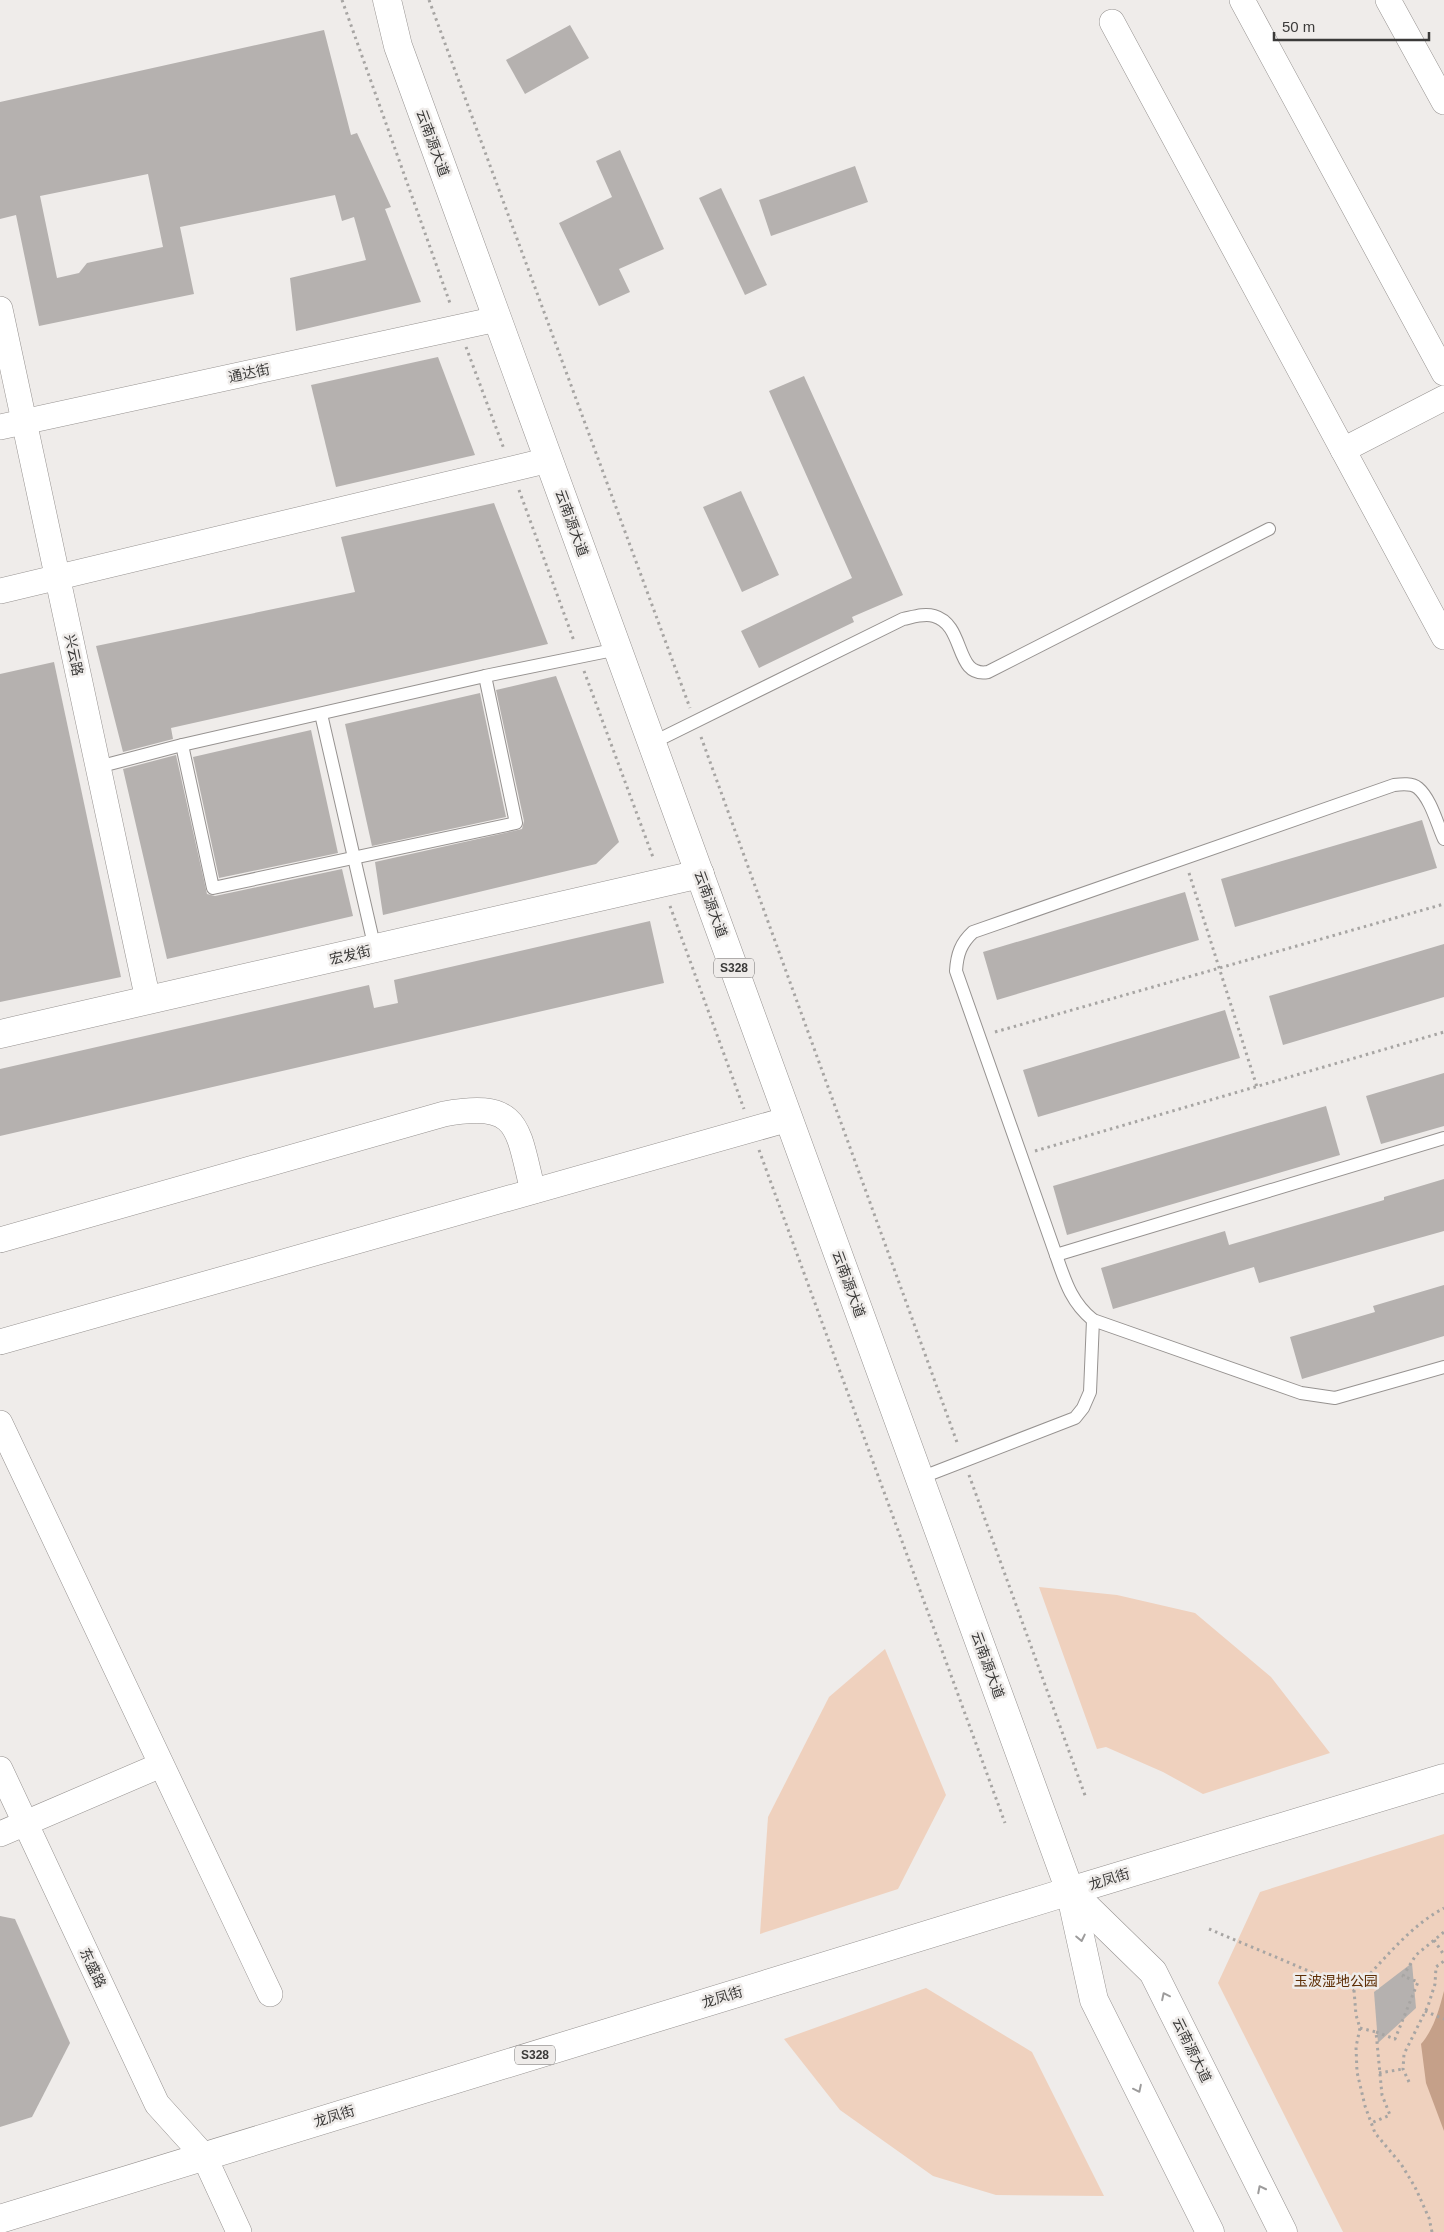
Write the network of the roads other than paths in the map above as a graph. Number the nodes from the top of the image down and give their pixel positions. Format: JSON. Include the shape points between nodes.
{"nodes":[{"id":1,"x":387,"y":0,"type":"edge"},
{"id":2,"x":1242,"y":0,"type":"edge"},
{"id":3,"x":1388,"y":0,"type":"edge"},
{"id":4,"x":1112,"y":22,"type":"dead end"},
{"id":5,"x":1444,"y":102,"type":"edge"},
{"id":6,"x":0,"y":309,"type":"edge"},
{"id":7,"x":497,"y":319,"type":"junction"},
{"id":8,"x":1444,"y":373,"type":"edge"},
{"id":9,"x":1444,"y":398,"type":"edge"},
{"id":10,"x":24,"y":422,"type":"junction"},
{"id":11,"x":0,"y":427,"type":"edge"},
{"id":12,"x":1343,"y":450,"type":"junction"},
{"id":13,"x":549,"y":460,"type":"junction"},
{"id":14,"x":1269,"y":529,"type":"dead end"},
{"id":15,"x":58,"y":577,"type":"junction"},
{"id":16,"x":0,"y":591,"type":"edge"},
{"id":17,"x":1444,"y":637,"type":"edge"},
{"id":18,"x":618,"y":649,"type":"junction"},
{"id":19,"x":484,"y":676,"type":"junction"},
{"id":20,"x":321,"y":714,"type":"junction"},
{"id":21,"x":652,"y":743,"type":"junction"},
{"id":22,"x":182,"y":745,"type":"junction"},
{"id":23,"x":98,"y":767,"type":"junction"},
{"id":24,"x":1444,"y":839,"type":"edge"},
{"id":25,"x":354,"y":857,"type":"junction"},
{"id":26,"x":700,"y":874,"type":"junction"},
{"id":27,"x":375,"y":949,"type":"junction"},
{"id":28,"x":148,"y":1000,"type":"junction"},
{"id":29,"x":0,"y":1034,"type":"edge"},
{"id":30,"x":789,"y":1119,"type":"junction"},
{"id":31,"x":1444,"y":1138,"type":"edge"},
{"id":32,"x":533,"y":1191,"type":"junction"},
{"id":33,"x":0,"y":1240,"type":"edge"},
{"id":34,"x":1056,"y":1255,"type":"junction"},
{"id":35,"x":1093,"y":1320,"type":"junction"},
{"id":36,"x":0,"y":1342,"type":"edge"},
{"id":37,"x":1444,"y":1367,"type":"edge"},
{"id":38,"x":0,"y":1423,"type":"edge"},
{"id":39,"x":920,"y":1478,"type":"junction"},
{"id":40,"x":161,"y":1765,"type":"junction"},
{"id":41,"x":0,"y":1769,"type":"edge"},
{"id":42,"x":1444,"y":1778,"type":"edge"},
{"id":43,"x":25,"y":1823,"type":"junction"},
{"id":44,"x":0,"y":1834,"type":"edge"},
{"id":45,"x":1070,"y":1891,"type":"junction"},
{"id":46,"x":270,"y":1994,"type":"dead end"},
{"id":47,"x":204,"y":2156,"type":"junction"},
{"id":48,"x":0,"y":2219,"type":"edge"},
{"id":49,"x":239,"y":2232,"type":"edge"},
{"id":50,"x":1210,"y":2232,"type":"edge"},
{"id":51,"x":1283,"y":2232,"type":"edge"}],
"edges":[{"from":1,"to":7,"type":"main road","name":"云南源大道","number":"S328","via":[[398,46]]},
{"from":2,"to":8,"type":"street"},
{"from":3,"to":5,"type":"street"},
{"from":4,"to":12,"type":"street"},
{"from":6,"to":10,"type":"street","name":"兴云路"},
{"from":7,"to":10,"type":"street","name":"通达街"},
{"from":7,"to":13,"type":"main road","name":"云南源大道","number":"S328"},
{"from":9,"to":12,"type":"street"},
{"from":10,"to":11,"type":"street","name":"通达街"},
{"from":10,"to":15,"type":"street","name":"兴云路"},
{"from":12,"to":17,"type":"street"},
{"from":13,"to":15,"type":"street"},
{"from":13,"to":18,"type":"main road","name":"云南源大道","number":"S328"},
{"from":14,"to":21,"type":"lane","via":[[988,672],[974,673],[968,668],[956,638],[945,622],[933,616],[917,616],[903,619]]},
{"from":15,"to":16,"type":"street"},
{"from":15,"to":23,"type":"street","name":"兴云路"},
{"from":18,"to":19,"type":"lane"},
{"from":18,"to":21,"type":"main road","name":"云南源大道","number":"S328"},
{"from":19,"to":20,"type":"lane"},
{"from":19,"to":25,"type":"lane","via":[[516,823]]},
{"from":20,"to":22,"type":"lane"},
{"from":20,"to":25,"type":"lane"},
{"from":21,"to":26,"type":"main road","name":"云南源大道","number":"S328"},
{"from":22,"to":23,"type":"lane"},
{"from":22,"to":25,"type":"lane","via":[[213,888]]},
{"from":23,"to":28,"type":"street","name":"兴云路"},
{"from":24,"to":34,"type":"lane","via":[[1417,787],[1394,785],[973,932],[965,939],[957,954],[956,971]]},
{"from":25,"to":27,"type":"lane"},
{"from":26,"to":27,"type":"main road","name":"宏发街"},
{"from":26,"to":30,"type":"main road","name":"云南源大道","number":"S328"},
{"from":27,"to":28,"type":"main road","name":"宏发街"},
{"from":28,"to":29,"type":"main road","name":"宏发街"},
{"from":30,"to":32,"type":"street"},
{"from":30,"to":39,"type":"main road","name":"云南源大道","number":"S328"},
{"from":31,"to":34,"type":"lane"},
{"from":32,"to":33,"type":"street","via":[[515,1127],[504,1115],[486,1110],[467,1110]]},
{"from":32,"to":36,"type":"street"},
{"from":34,"to":35,"type":"lane","via":[[1068,1291],[1081,1310]]},
{"from":35,"to":37,"type":"lane","via":[[1320,1397],[1354,1394]]},
{"from":35,"to":39,"type":"lane","via":[[1090,1392],[1075,1418]]},
{"from":38,"to":40,"type":"street"},
{"from":39,"to":45,"type":"main road","name":"云南源大道","number":"S328"},
{"from":40,"to":43,"type":"street"},
{"from":40,"to":46,"type":"street"},
{"from":41,"to":43,"type":"street","name":"东盛路"},
{"from":42,"to":45,"type":"main road","name":"龙凤街"},
{"from":43,"to":44,"type":"street"},
{"from":43,"to":47,"type":"street","name":"东盛路","via":[[157,2104]]},
{"from":45,"to":47,"type":"main road","name":"龙凤街","number":"S328"},
{"from":45,"to":50,"type":"main road","name":"云南源大道","one_way":true,"via":[[1094,2000]]},
{"from":51,"to":45,"type":"main road","name":"云南源大道","one_way":true,"via":[[1153,1972]]},
{"from":47,"to":48,"type":"main road","name":"龙凤街","number":"S328"},
{"from":47,"to":49,"type":"street","name":"东盛路"}]}
